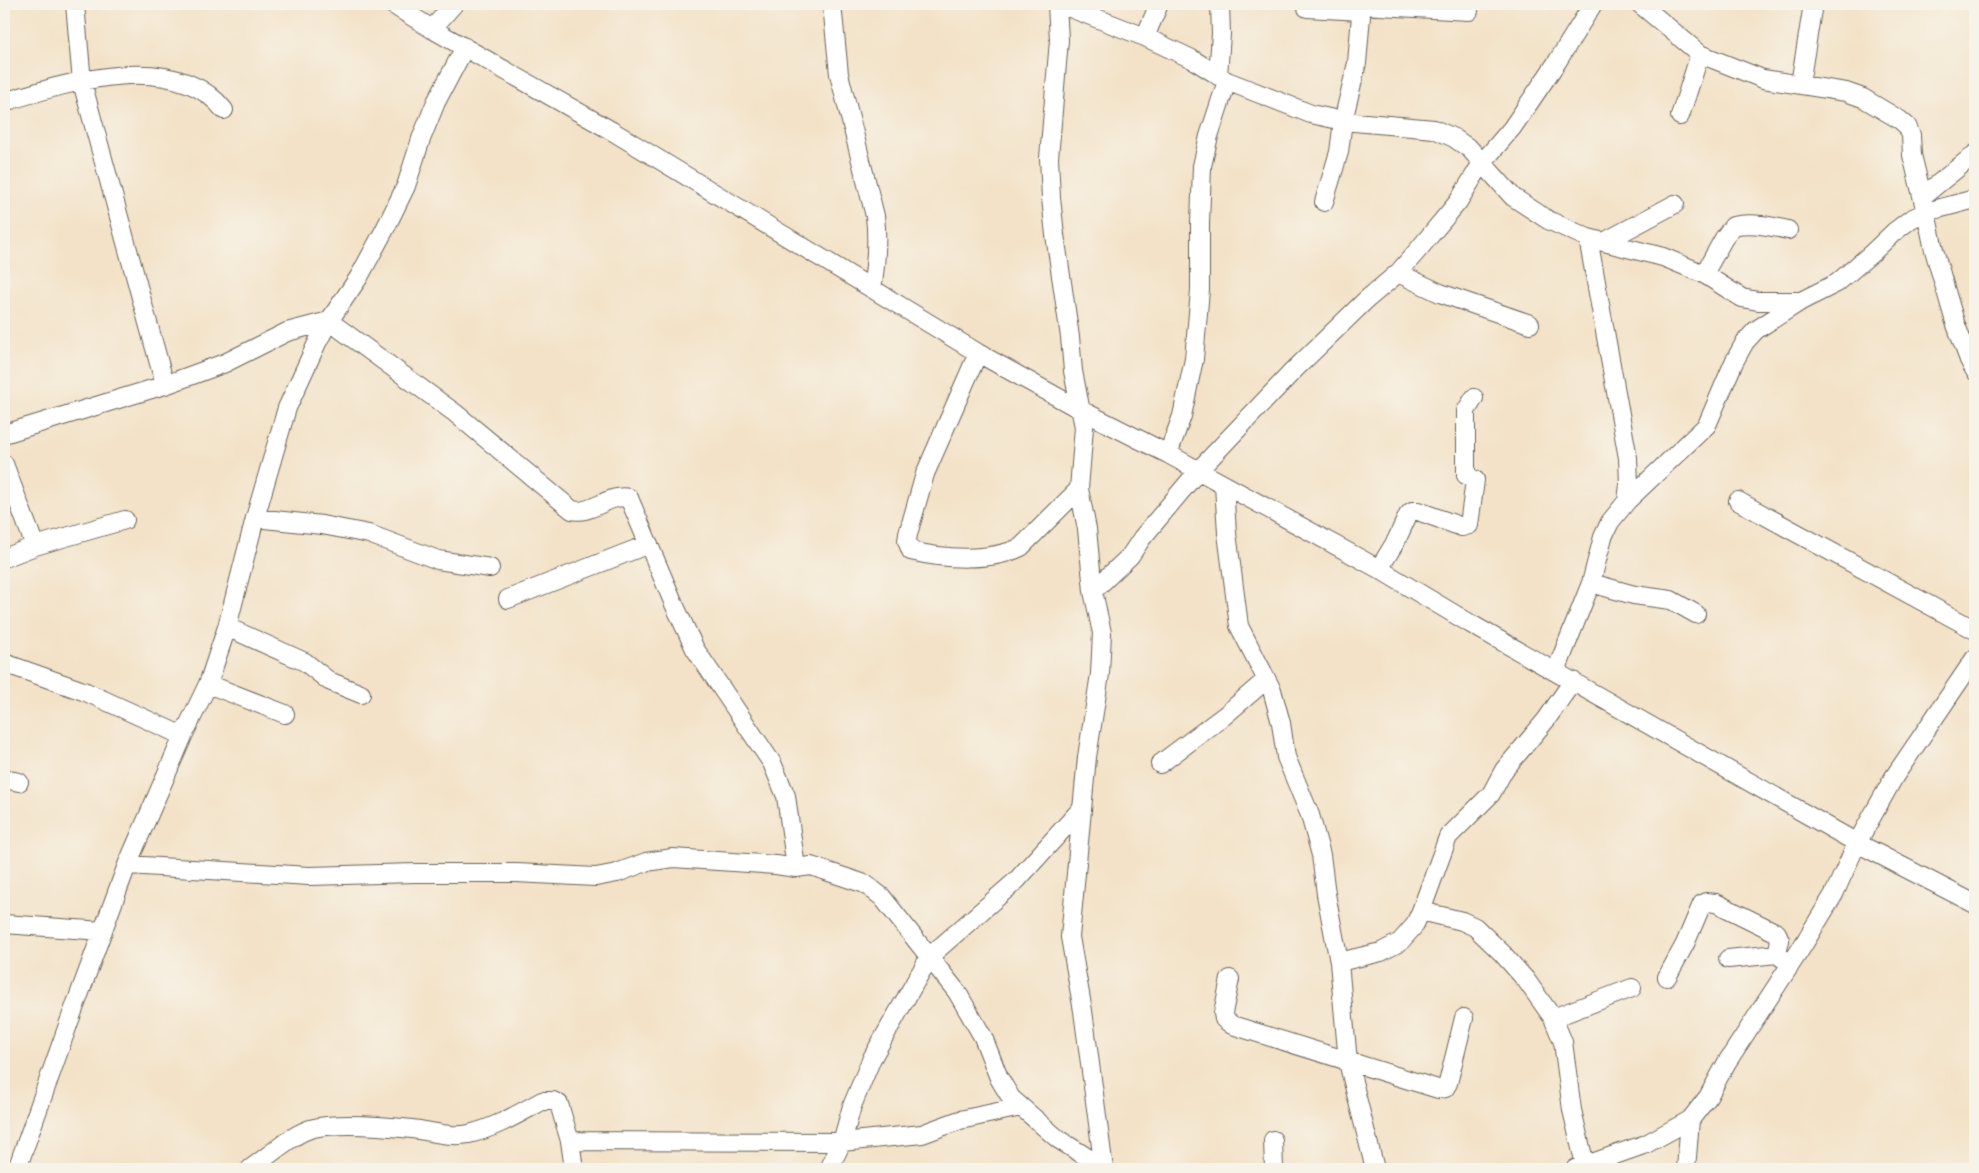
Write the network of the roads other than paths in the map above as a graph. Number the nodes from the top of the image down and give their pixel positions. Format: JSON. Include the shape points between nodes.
{"nodes":[{"id":1,"x":75,"y":4,"type":"edge"},
{"id":2,"x":392,"y":4,"type":"edge"},
{"id":3,"x":454,"y":4,"type":"edge"},
{"id":4,"x":832,"y":4,"type":"edge"},
{"id":5,"x":1058,"y":4,"type":"edge"},
{"id":6,"x":1159,"y":4,"type":"edge"},
{"id":7,"x":1220,"y":4,"type":"edge"},
{"id":8,"x":1593,"y":4,"type":"edge"},
{"id":9,"x":1640,"y":4,"type":"edge"},
{"id":10,"x":1813,"y":4,"type":"edge"},
{"id":11,"x":1362,"y":6,"type":"edge"},
{"id":12,"x":1307,"y":8,"type":"dead end"},
{"id":13,"x":1469,"y":12,"type":"dead end"},
{"id":14,"x":432,"y":29,"type":"junction"},
{"id":15,"x":1145,"y":37,"type":"junction"},
{"id":16,"x":464,"y":47,"type":"junction"},
{"id":17,"x":1700,"y":54,"type":"junction"},
{"id":18,"x":1223,"y":79,"type":"junction"},
{"id":19,"x":82,"y":82,"type":"junction"},
{"id":20,"x":1800,"y":84,"type":"junction"},
{"id":21,"x":4,"y":102,"type":"edge"},
{"id":22,"x":224,"y":110,"type":"dead end"},
{"id":23,"x":1680,"y":116,"type":"dead end"},
{"id":24,"x":1343,"y":121,"type":"junction"},
{"id":25,"x":1975,"y":154,"type":"edge"},
{"id":26,"x":1482,"y":163,"type":"junction"},
{"id":27,"x":1975,"y":199,"type":"edge"},
{"id":28,"x":1324,"y":202,"type":"dead end"},
{"id":29,"x":1675,"y":204,"type":"dead end"},
{"id":30,"x":1924,"y":204,"type":"junction"},
{"id":31,"x":1788,"y":230,"type":"dead end"},
{"id":32,"x":1596,"y":240,"type":"junction"},
{"id":33,"x":1398,"y":273,"type":"junction"},
{"id":34,"x":1704,"y":274,"type":"junction"},
{"id":35,"x":872,"y":289,"type":"junction"},
{"id":36,"x":1802,"y":301,"type":"junction"},
{"id":37,"x":329,"y":321,"type":"junction"},
{"id":38,"x":1530,"y":324,"type":"dead end"},
{"id":39,"x":978,"y":353,"type":"junction"},
{"id":40,"x":1975,"y":371,"type":"edge"},
{"id":41,"x":165,"y":386,"type":"junction"},
{"id":42,"x":1474,"y":398,"type":"dead end"},
{"id":43,"x":1079,"y":409,"type":"junction"},
{"id":44,"x":4,"y":434,"type":"edge"},
{"id":45,"x":1168,"y":454,"type":"junction"},
{"id":46,"x":4,"y":464,"type":"edge"},
{"id":47,"x":1198,"y":471,"type":"junction"},
{"id":48,"x":1224,"y":485,"type":"junction"},
{"id":49,"x":1079,"y":489,"type":"junction"},
{"id":50,"x":1627,"y":501,"type":"junction"},
{"id":51,"x":1738,"y":501,"type":"dead end"},
{"id":52,"x":255,"y":518,"type":"junction"},
{"id":53,"x":125,"y":520,"type":"dead end"},
{"id":54,"x":649,"y":544,"type":"junction"},
{"id":55,"x":35,"y":546,"type":"junction"},
{"id":56,"x":4,"y":558,"type":"edge"},
{"id":57,"x":490,"y":568,"type":"dead end"},
{"id":58,"x":1378,"y":569,"type":"junction"},
{"id":59,"x":1591,"y":583,"type":"junction"},
{"id":60,"x":1093,"y":591,"type":"junction"},
{"id":61,"x":508,"y":599,"type":"dead end"},
{"id":62,"x":1696,"y":614,"type":"dead end"},
{"id":63,"x":227,"y":627,"type":"junction"},
{"id":64,"x":1975,"y":630,"type":"edge"},
{"id":65,"x":1975,"y":658,"type":"edge"},
{"id":66,"x":4,"y":663,"type":"edge"},
{"id":67,"x":1556,"y":671,"type":"junction"},
{"id":68,"x":1970,"y":677,"type":"edge"},
{"id":69,"x":1266,"y":680,"type":"junction"},
{"id":70,"x":1573,"y":681,"type":"junction"},
{"id":71,"x":208,"y":684,"type":"junction"},
{"id":72,"x":361,"y":694,"type":"dead end"},
{"id":73,"x":285,"y":714,"type":"dead end"},
{"id":74,"x":183,"y":736,"type":"junction"},
{"id":75,"x":1160,"y":764,"type":"dead end"},
{"id":76,"x":1082,"y":808,"type":"junction"},
{"id":77,"x":1857,"y":844,"type":"junction"},
{"id":78,"x":127,"y":865,"type":"junction"},
{"id":79,"x":796,"y":868,"type":"junction"},
{"id":80,"x":1975,"y":904,"type":"edge"},
{"id":81,"x":1421,"y":912,"type":"junction"},
{"id":82,"x":4,"y":924,"type":"edge"},
{"id":83,"x":103,"y":931,"type":"junction"},
{"id":84,"x":930,"y":956,"type":"junction"},
{"id":85,"x":1728,"y":959,"type":"dead end"},
{"id":86,"x":1784,"y":959,"type":"junction"},
{"id":87,"x":1339,"y":962,"type":"junction"},
{"id":88,"x":1667,"y":977,"type":"dead end"},
{"id":89,"x":1230,"y":979,"type":"dead end"},
{"id":90,"x":1632,"y":988,"type":"dead end"},
{"id":91,"x":1464,"y":1018,"type":"dead end"},
{"id":92,"x":1553,"y":1018,"type":"junction"},
{"id":93,"x":1348,"y":1062,"type":"junction"},
{"id":94,"x":1022,"y":1107,"type":"junction"},
{"id":95,"x":1690,"y":1120,"type":"junction"},
{"id":96,"x":1273,"y":1140,"type":"dead end"},
{"id":97,"x":570,"y":1141,"type":"junction"},
{"id":98,"x":842,"y":1142,"type":"junction"},
{"id":99,"x":1580,"y":1167,"type":"edge"},
{"id":100,"x":20,"y":1168,"type":"edge"},
{"id":101,"x":1104,"y":1168,"type":"edge"},
{"id":102,"x":250,"y":1169,"type":"edge"},
{"id":103,"x":574,"y":1169,"type":"edge"},
{"id":104,"x":829,"y":1169,"type":"edge"},
{"id":105,"x":1274,"y":1169,"type":"edge"},
{"id":106,"x":1375,"y":1169,"type":"edge"},
{"id":107,"x":1686,"y":1169,"type":"edge"}],
"edges":[{"from":1,"to":19,"type":"street"},
{"from":2,"to":14,"type":"street"},
{"from":3,"to":14,"type":"street"},
{"from":4,"to":35,"type":"street","via":[[839,74],[875,216],[877,238]]},
{"from":5,"to":15,"type":"street"},
{"from":5,"to":43,"type":"street","via":[[1059,40],[1050,168],[1055,235]]},
{"from":6,"to":15,"type":"street"},
{"from":7,"to":18,"type":"street"},
{"from":8,"to":26,"type":"street","via":[[1512,128]]},
{"from":9,"to":17,"type":"street"},
{"from":10,"to":20,"type":"street"},
{"from":11,"to":12,"type":"street"},
{"from":11,"to":13,"type":"street"},
{"from":11,"to":24,"type":"street","via":[[1357,63]]},
{"from":14,"to":16,"type":"street"},
{"from":15,"to":18,"type":"street","via":[[1192,59]]},
{"from":16,"to":35,"type":"street","via":[[612,131]]},
{"from":16,"to":37,"type":"street","via":[[436,102],[406,186],[385,229],[359,277]]},
{"from":17,"to":20,"type":"street","via":[[1763,79]]},
{"from":17,"to":23,"type":"street"},
{"from":18,"to":24,"type":"street","via":[[1311,114]]},
{"from":18,"to":45,"type":"street","via":[[1202,166],[1200,290],[1194,360],[1182,416]]},
{"from":19,"to":21,"type":"street"},
{"from":19,"to":22,"type":"street","via":[[136,75],[159,76],[198,88]]},
{"from":19,"to":41,"type":"street"},
{"from":20,"to":30,"type":"street","via":[[1863,98],[1907,126]]},
{"from":24,"to":26,"type":"street","via":[[1434,129],[1470,149]]},
{"from":24,"to":28,"type":"street","via":[[1339,152]]},
{"from":25,"to":30,"type":"street"},
{"from":26,"to":32,"type":"street","via":[[1513,197],[1548,220]]},
{"from":26,"to":33,"type":"street","via":[[1458,202]]},
{"from":27,"to":30,"type":"street"},
{"from":29,"to":32,"type":"street"},
{"from":30,"to":36,"type":"street","via":[[1912,219],[1836,283]]},
{"from":30,"to":40,"type":"street","via":[[1955,322]]},
{"from":31,"to":34,"type":"street","via":[[1763,224],[1733,226]]},
{"from":32,"to":34,"type":"street","via":[[1663,257]]},
{"from":32,"to":50,"type":"street","via":[[1628,458]]},
{"from":33,"to":38,"type":"street","via":[[1440,293]]},
{"from":33,"to":47,"type":"street","via":[[1293,370]]},
{"from":34,"to":36,"type":"street","via":[[1742,298]]},
{"from":35,"to":39,"type":"street"},
{"from":36,"to":50,"type":"street","via":[[1756,330],[1745,342],[1707,425]]},
{"from":37,"to":41,"type":"street","via":[[287,332],[225,363]]},
{"from":37,"to":52,"type":"street","via":[[286,408]]},
{"from":37,"to":54,"type":"street","via":[[455,413],[572,510],[587,510],[618,498],[629,498]]},
{"from":39,"to":43,"type":"street"},
{"from":39,"to":49,"type":"street","via":[[925,474],[908,534],[911,551],[965,557],[1011,552],[1021,547]]},
{"from":41,"to":44,"type":"street"},
{"from":42,"to":58,"type":"street","via":[[1466,411],[1465,426],[1466,475],[1475,480],[1469,525],[1462,527],[1412,511]]},
{"from":43,"to":45,"type":"street"},
{"from":43,"to":49,"type":"street","via":[[1084,427]]},
{"from":45,"to":47,"type":"street"},
{"from":46,"to":55,"type":"street"},
{"from":47,"to":48,"type":"street"},
{"from":47,"to":60,"type":"street","via":[[1130,556]]},
{"from":48,"to":58,"type":"street"},
{"from":48,"to":69,"type":"street","via":[[1239,626]]},
{"from":49,"to":60,"type":"street"},
{"from":50,"to":59,"type":"street","via":[[1603,537]]},
{"from":51,"to":64,"type":"street"},
{"from":52,"to":57,"type":"street","via":[[369,534],[438,560]]},
{"from":52,"to":63,"type":"street"},
{"from":53,"to":55,"type":"street"},
{"from":54,"to":61,"type":"street"},
{"from":54,"to":79,"type":"street","via":[[695,649],[772,763],[786,796]]},
{"from":55,"to":56,"type":"street"},
{"from":58,"to":67,"type":"street"},
{"from":59,"to":62,"type":"street","via":[[1634,595],[1671,600]]},
{"from":59,"to":67,"type":"street"},
{"from":60,"to":76,"type":"street","via":[[1102,633],[1102,653]]},
{"from":63,"to":71,"type":"street"},
{"from":63,"to":72,"type":"street","via":[[305,662],[329,680]]},
{"from":65,"to":68,"type":"street"},
{"from":66,"to":74,"type":"street","via":[[86,692]]},
{"from":67,"to":70,"type":"street"},
{"from":68,"to":77,"type":"street","via":[[1894,777]]},
{"from":69,"to":75,"type":"street"},
{"from":69,"to":87,"type":"street","via":[[1277,704],[1286,757],[1312,823]]},
{"from":70,"to":77,"type":"street"},
{"from":70,"to":81,"type":"street","via":[[1546,720],[1504,770],[1490,794],[1448,837]]},
{"from":71,"to":73,"type":"street"},
{"from":71,"to":74,"type":"street"},
{"from":74,"to":78,"type":"street"},
{"from":76,"to":84,"type":"street","via":[[1017,880]]},
{"from":76,"to":101,"type":"street","via":[[1070,937]]},
{"from":77,"to":80,"type":"street"},
{"from":77,"to":86,"type":"street","via":[[1834,894]]},
{"from":78,"to":79,"type":"street","via":[[309,876],[516,873],[596,877],[672,858]]},
{"from":78,"to":83,"type":"street"},
{"from":79,"to":84,"type":"street","via":[[811,866],[865,884],[882,897]]},
{"from":81,"to":87,"type":"street","via":[[1400,942],[1381,952]]},
{"from":81,"to":92,"type":"street","via":[[1475,927],[1526,980]]},
{"from":82,"to":83,"type":"street"},
{"from":83,"to":100,"type":"street"},
{"from":84,"to":94,"type":"street","via":[[957,992],[983,1037],[999,1078],[1011,1098]]},
{"from":84,"to":98,"type":"street","via":[[872,1058],[852,1106]]},
{"from":85,"to":86,"type":"street"},
{"from":86,"to":88,"type":"street","via":[[1777,933],[1716,903],[1706,902],[1698,911]]},
{"from":86,"to":95,"type":"street","via":[[1708,1097]]},
{"from":87,"to":93,"type":"street"},
{"from":89,"to":93,"type":"street","via":[[1224,1019]]},
{"from":90,"to":92,"type":"street"},
{"from":91,"to":93,"type":"street","via":[[1445,1088],[1438,1089]]},
{"from":92,"to":99,"type":"street","via":[[1563,1042]]},
{"from":93,"to":106,"type":"street"},
{"from":94,"to":98,"type":"street","via":[[960,1120],[922,1134]]},
{"from":94,"to":101,"type":"street","via":[[1058,1139]]},
{"from":95,"to":99,"type":"street","via":[[1646,1144]]},
{"from":95,"to":107,"type":"street"},
{"from":96,"to":105,"type":"street"},
{"from":97,"to":98,"type":"street"},
{"from":97,"to":102,"type":"street","via":[[559,1104],[548,1100],[503,1123],[468,1134],[342,1125],[313,1128],[298,1134]]},
{"from":97,"to":103,"type":"street"},
{"from":98,"to":104,"type":"street"}]}
